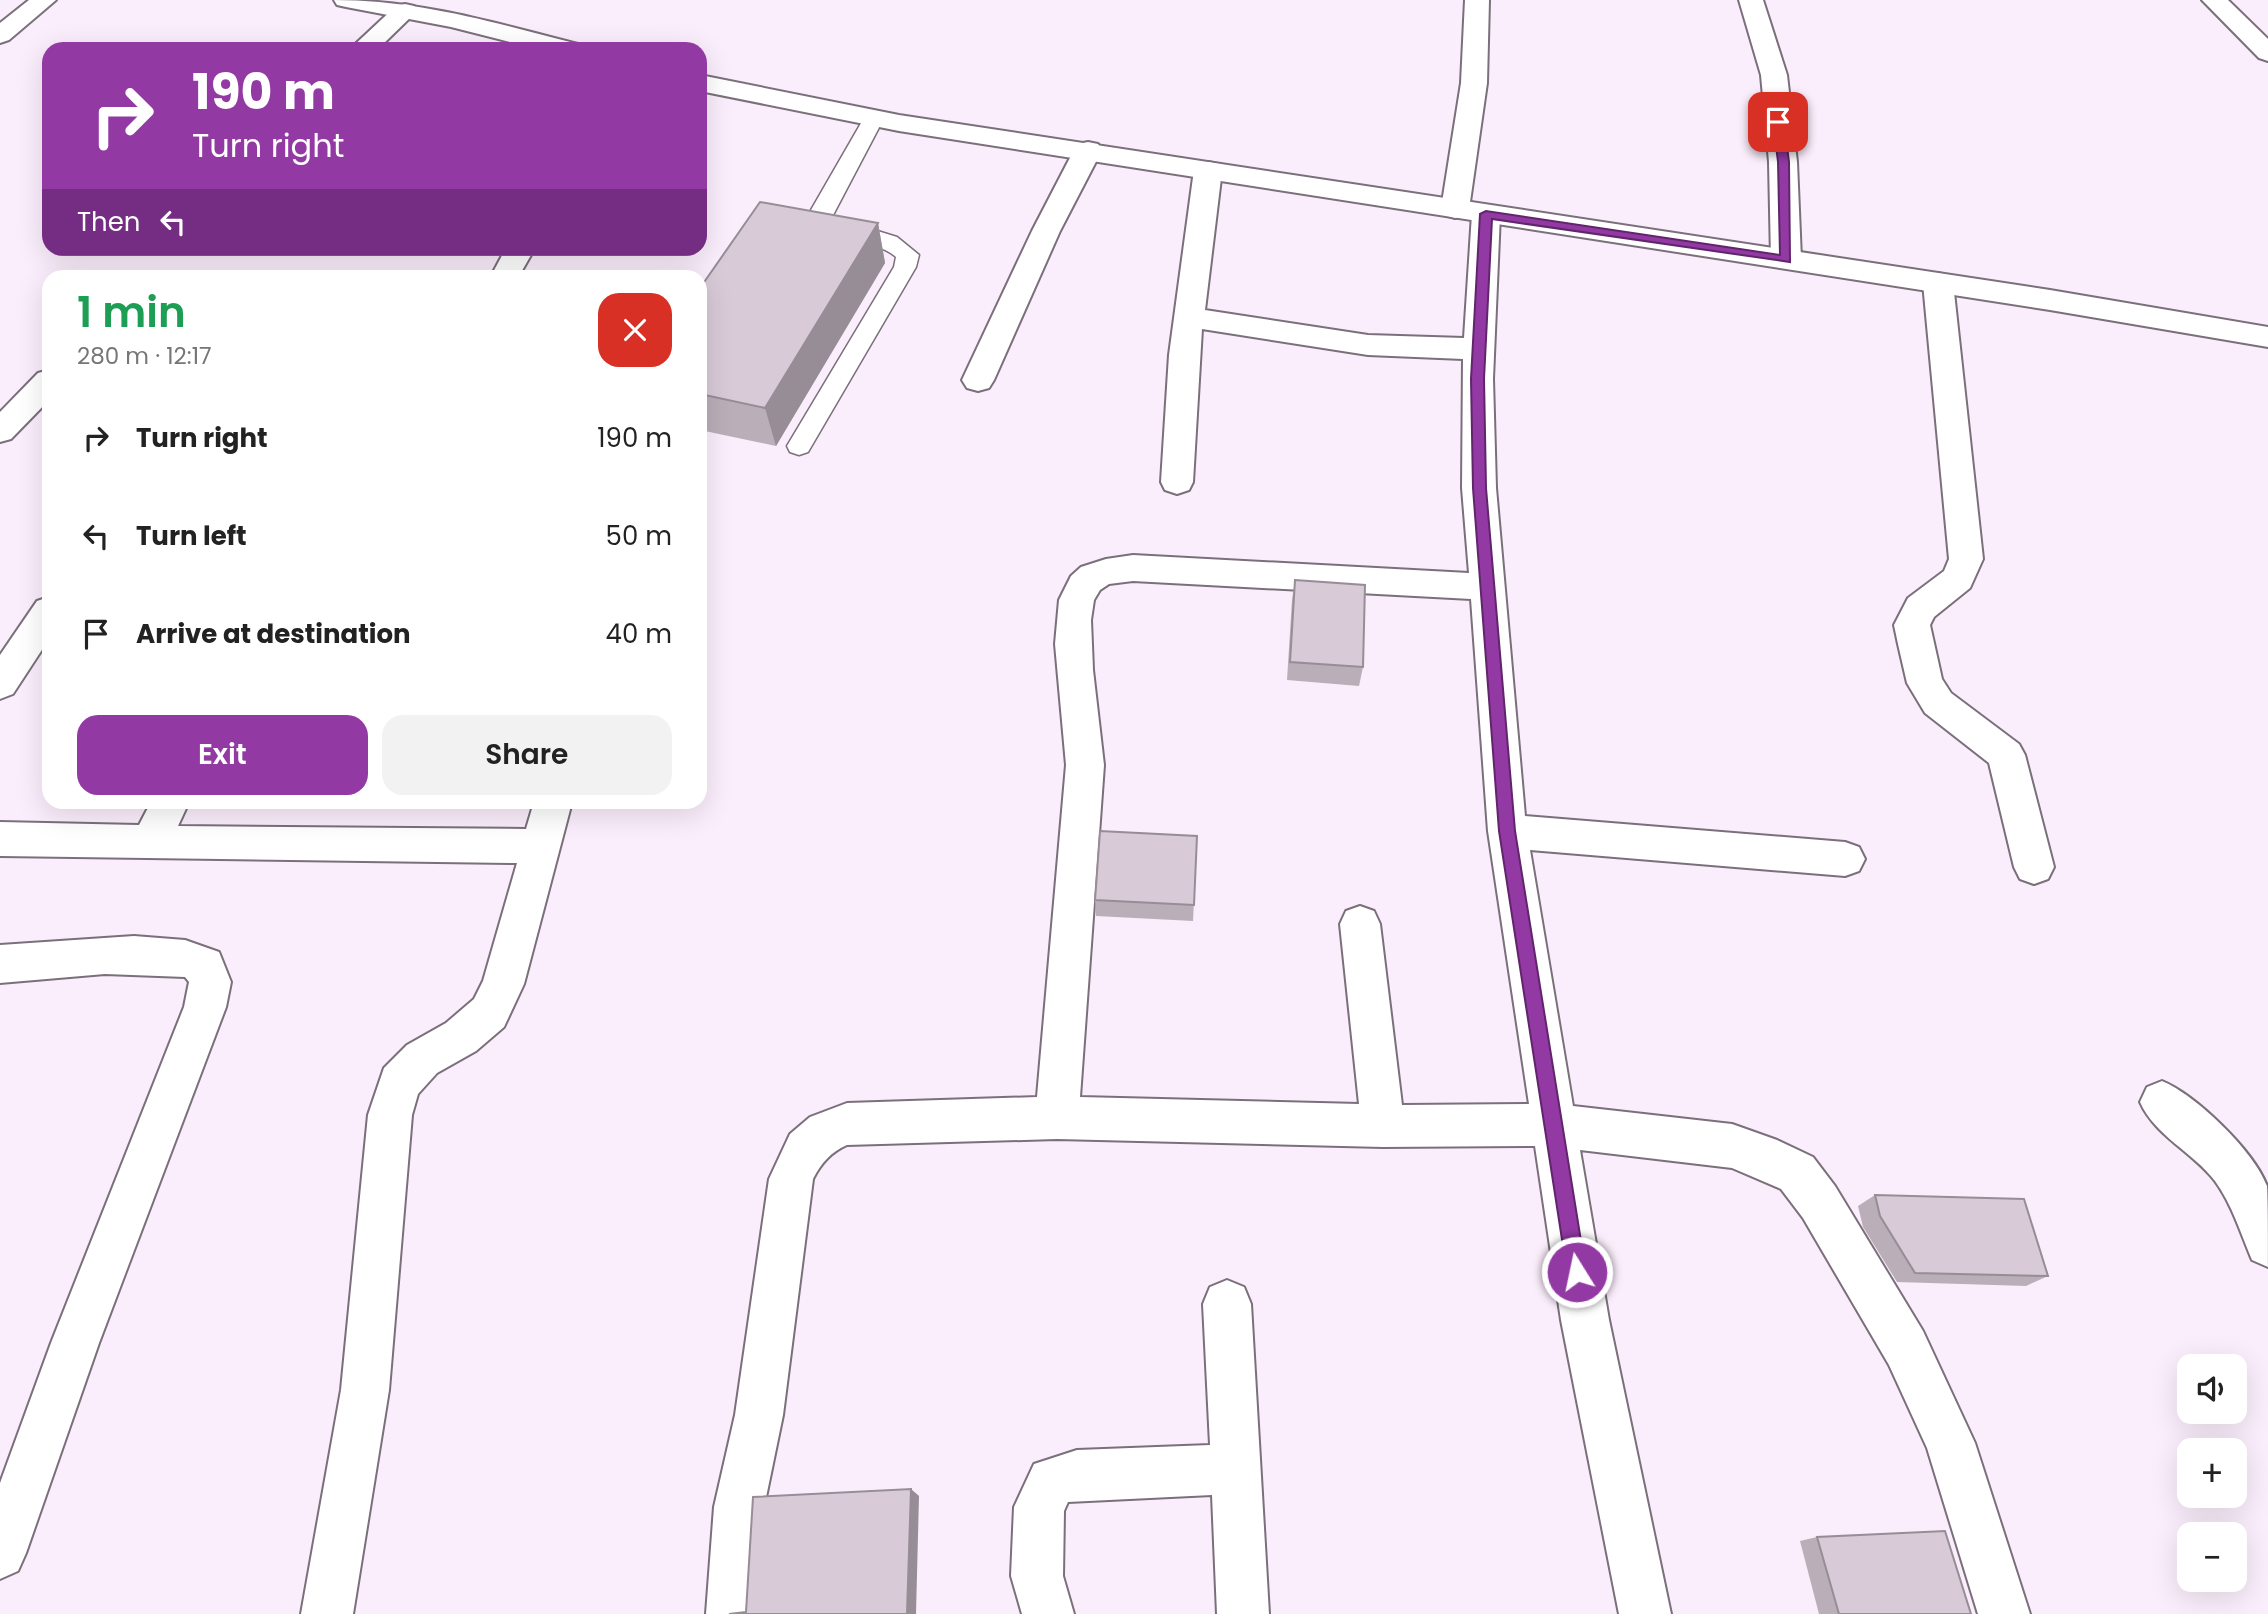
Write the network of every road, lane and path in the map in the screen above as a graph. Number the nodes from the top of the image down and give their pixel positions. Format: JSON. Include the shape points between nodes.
{"nodes":[{"id":1,"x":44,"y":0,"type":"edge"},
{"id":2,"x":346,"y":0,"type":"edge"},
{"id":3,"x":1477,"y":0,"type":"edge"},
{"id":4,"x":1751,"y":0,"type":"edge"},
{"id":5,"x":2214,"y":0,"type":"edge"},
{"id":6,"x":405,"y":11,"type":"junction"},
{"id":7,"x":0,"y":34,"type":"edge"},
{"id":8,"x":371,"y":42,"type":"edge"},
{"id":9,"x":539,"y":42,"type":"edge"},
{"id":10,"x":2268,"y":53,"type":"edge"},
{"id":11,"x":707,"y":84,"type":"edge"},
{"id":12,"x":874,"y":118,"type":"junction"},
{"id":13,"x":1088,"y":150,"type":"junction"},
{"id":14,"x":1208,"y":170,"type":"junction"},
{"id":15,"x":1470,"y":212,"type":"junction"},
{"id":16,"x":1786,"y":259,"type":"junction"},
{"id":17,"x":1938,"y":283,"type":"junction"},
{"id":18,"x":1188,"y":317,"type":"junction"},
{"id":19,"x":2268,"y":337,"type":"edge"},
{"id":20,"x":1479,"y":349,"type":"junction"},
{"id":21,"x":978,"y":380,"type":"dead end"},
{"id":22,"x":42,"y":393,"type":"edge"},
{"id":23,"x":0,"y":431,"type":"edge"},
{"id":24,"x":799,"y":446,"type":"dead end"},
{"id":25,"x":1177,"y":482,"type":"dead end"},
{"id":26,"x":1487,"y":587,"type":"junction"},
{"id":27,"x":42,"y":621,"type":"edge"},
{"id":28,"x":0,"y":684,"type":"edge"},
{"id":29,"x":167,"y":809,"type":"edge"},
{"id":30,"x":551,"y":809,"type":"edge"},
{"id":31,"x":1507,"y":831,"type":"junction"},
{"id":32,"x":0,"y":839,"type":"edge"},
{"id":33,"x":151,"y":841,"type":"junction"},
{"id":34,"x":540,"y":846,"type":"junction"},
{"id":35,"x":1845,"y":859,"type":"dead end"},
{"id":36,"x":2034,"y":867,"type":"dead end"},
{"id":37,"x":1360,"y":924,"type":"dead end"},
{"id":38,"x":0,"y":964,"type":"edge"},
{"id":39,"x":2162,"y":1102,"type":"dead end"},
{"id":40,"x":1057,"y":1118,"type":"junction"},
{"id":41,"x":1552,"y":1125,"type":"junction"},
{"id":42,"x":1383,"y":1126,"type":"junction"},
{"id":43,"x":2268,"y":1244,"type":"edge"},
{"id":44,"x":1227,"y":1304,"type":"dead end"},
{"id":45,"x":1236,"y":1469,"type":"junction"},
{"id":46,"x":0,"y":1553,"type":"edge"},
{"id":47,"x":327,"y":1614,"type":"edge"},
{"id":48,"x":732,"y":1614,"type":"edge"},
{"id":49,"x":1048,"y":1614,"type":"edge"},
{"id":50,"x":1243,"y":1614,"type":"edge"},
{"id":51,"x":1645,"y":1614,"type":"edge"},
{"id":52,"x":2004,"y":1614,"type":"edge"}],
"edges":[{"from":1,"to":7,"type":"street"},
{"from":2,"to":6,"type":"street"},
{"from":3,"to":15,"type":"street"},
{"from":4,"to":16,"type":"street","via":[[1774,75]]},
{"from":5,"to":10,"type":"street"},
{"from":6,"to":8,"type":"street"},
{"from":6,"to":9,"type":"street"},
{"from":11,"to":12,"type":"street"},
{"from":12,"to":13,"type":"street"},
{"from":12,"to":24,"type":"lane","via":[[820,220],[832,228],[900,245],[908,255]]},
{"from":13,"to":14,"type":"street"},
{"from":13,"to":21,"type":"street"},
{"from":14,"to":15,"type":"street"},
{"from":14,"to":18,"type":"street"},
{"from":15,"to":16,"type":"street"},
{"from":15,"to":20,"type":"street"},
{"from":16,"to":17,"type":"street"},
{"from":17,"to":19,"type":"street"},
{"from":17,"to":36,"type":"street","via":[[1966,559],[1958,579],[1920,608],[1912,625],[1925,683],[1938,703],[2006,755]]},
{"from":18,"to":20,"type":"street","via":[[1332,341]]},
{"from":18,"to":25,"type":"street"},
{"from":20,"to":26,"type":"street","via":[[1479,488]]},
{"from":22,"to":23,"type":"street"},
{"from":26,"to":31,"type":"street"},
{"from":26,"to":40,"type":"street","via":[[1132,568],[1106,571],[1084,583],[1073,603],[1071,639],[1085,765]]},
{"from":27,"to":28,"type":"street"},
{"from":29,"to":33,"type":"street"},
{"from":30,"to":34,"type":"street"},
{"from":31,"to":35,"type":"street"},
{"from":31,"to":41,"type":"street"},
{"from":32,"to":33,"type":"street"},
{"from":33,"to":34,"type":"street"},
{"from":34,"to":47,"type":"street","via":[[503,984],[489,1013],[461,1037],[422,1059],[399,1083],[390,1115],[365,1390]]},
{"from":37,"to":42,"type":"street"},
{"from":38,"to":46,"type":"street","via":[[97,956],[187,957],[204,965],[210,982],[205,1007],[75,1343]]},
{"from":39,"to":43,"type":"street","via":[[2230,1165]]},
{"from":40,"to":42,"type":"street"},
{"from":40,"to":48,"type":"street","via":[[847,1124],[821,1132],[801,1153],[791,1179],[759,1415],[739,1507]]},
{"from":41,"to":42,"type":"street"},
{"from":41,"to":51,"type":"street","via":[[1585,1321]]},
{"from":41,"to":52,"type":"street","via":[[1732,1146],[1797,1173],[1906,1348],[1950,1443]]},
{"from":44,"to":45,"type":"street"},
{"from":45,"to":49,"type":"street","via":[[1077,1475],[1052,1482],[1039,1507],[1037,1576]]},
{"from":45,"to":50,"type":"street"}]}
